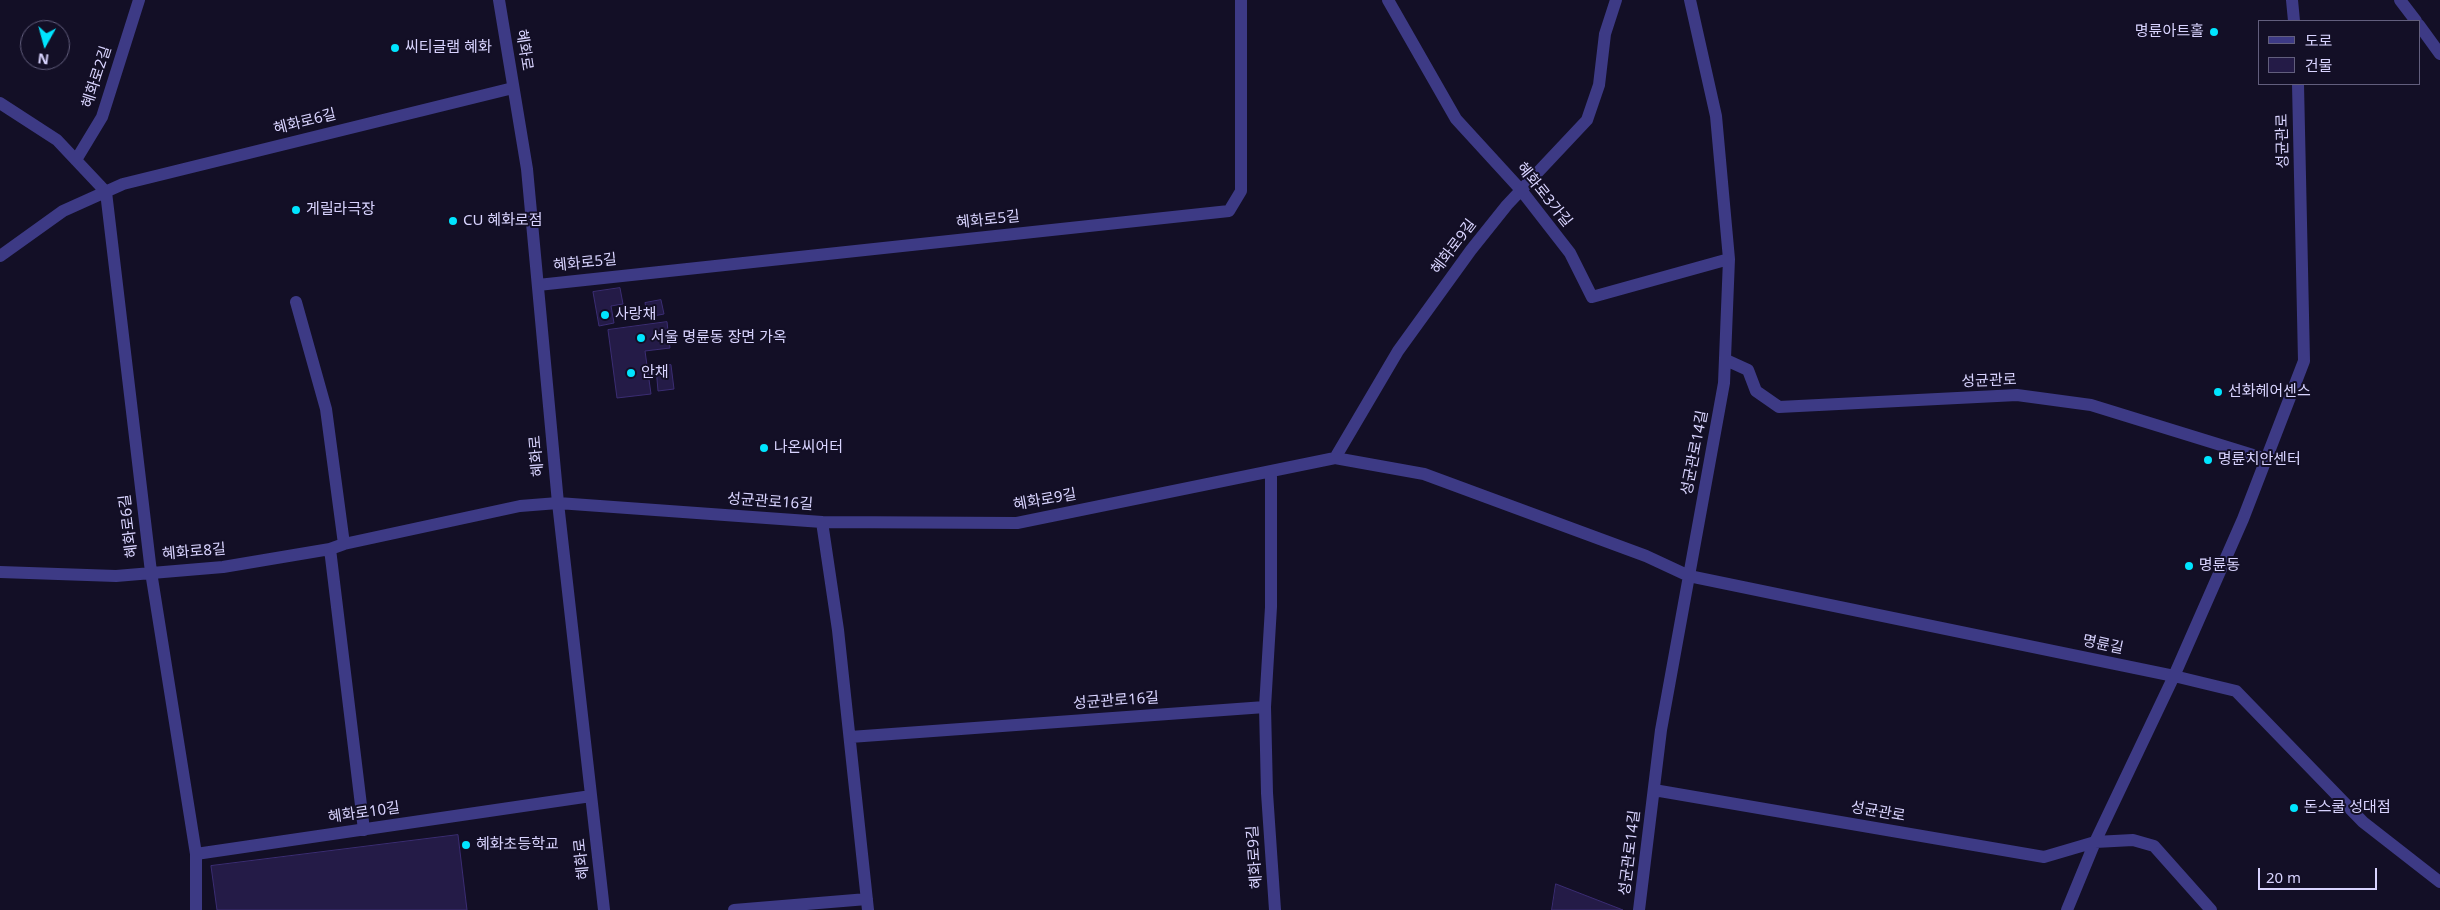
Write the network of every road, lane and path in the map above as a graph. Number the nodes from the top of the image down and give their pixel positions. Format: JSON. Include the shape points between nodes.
{"nodes":[{"id":1,"x":139,"y":0,"type":"edge"},
{"id":2,"x":499,"y":0,"type":"edge"},
{"id":3,"x":1241,"y":0,"type":"edge"},
{"id":4,"x":1388,"y":0,"type":"edge"},
{"id":5,"x":1616,"y":0,"type":"edge"},
{"id":6,"x":1690,"y":0,"type":"edge"},
{"id":7,"x":2292,"y":0,"type":"edge"},
{"id":8,"x":2400,"y":0,"type":"edge"},
{"id":9,"x":2294,"y":20,"type":"edge"},
{"id":10,"x":2415,"y":20,"type":"edge"},
{"id":11,"x":2420,"y":26,"type":"edge"},
{"id":12,"x":2440,"y":54,"type":"edge"},
{"id":13,"x":2298,"y":85,"type":"edge"},
{"id":14,"x":513,"y":88,"type":"junction"},
{"id":15,"x":0,"y":103,"type":"edge"},
{"id":16,"x":76,"y":160,"type":"junction"},
{"id":17,"x":1521,"y":190,"type":"junction"},
{"id":18,"x":106,"y":192,"type":"junction"},
{"id":19,"x":0,"y":256,"type":"edge"},
{"id":20,"x":1729,"y":259,"type":"junction"},
{"id":21,"x":538,"y":285,"type":"junction"},
{"id":22,"x":296,"y":302,"type":"dead end"},
{"id":23,"x":1726,"y":360,"type":"junction"},
{"id":24,"x":1335,"y":458,"type":"junction"},
{"id":25,"x":2266,"y":459,"type":"junction"},
{"id":26,"x":1270,"y":472,"type":"junction"},
{"id":27,"x":558,"y":503,"type":"junction"},
{"id":28,"x":822,"y":522,"type":"junction"},
{"id":29,"x":344,"y":544,"type":"junction"},
{"id":30,"x":330,"y":549,"type":"junction"},
{"id":31,"x":0,"y":572,"type":"edge"},
{"id":32,"x":151,"y":572,"type":"junction"},
{"id":33,"x":1689,"y":576,"type":"junction"},
{"id":34,"x":2174,"y":676,"type":"junction"},
{"id":35,"x":1265,"y":707,"type":"junction"},
{"id":36,"x":850,"y":737,"type":"junction"},
{"id":37,"x":1654,"y":790,"type":"junction"},
{"id":38,"x":591,"y":796,"type":"junction"},
{"id":39,"x":364,"y":830,"type":"junction"},
{"id":40,"x":2095,"y":842,"type":"junction"},
{"id":41,"x":196,"y":854,"type":"junction"},
{"id":42,"x":2440,"y":882,"type":"edge"},
{"id":43,"x":868,"y":904,"type":"edge"},
{"id":44,"x":196,"y":910,"type":"edge"},
{"id":45,"x":604,"y":910,"type":"edge"},
{"id":46,"x":734,"y":910,"type":"edge"},
{"id":47,"x":1275,"y":910,"type":"edge"},
{"id":48,"x":1639,"y":910,"type":"edge"},
{"id":49,"x":2067,"y":910,"type":"edge"},
{"id":50,"x":2211,"y":910,"type":"edge"}],
"edges":[{"from":1,"to":16,"type":"street","name":"혜화로2길","via":[[102,117]]},
{"from":2,"to":14,"type":"street","name":"혜화로"},
{"from":3,"to":21,"type":"street","name":"혜화로5길","via":[[1241,191],[1229,211]]},
{"from":4,"to":17,"type":"street","name":"혜화로3가길","via":[[1456,119]]},
{"from":5,"to":17,"type":"street","name":"혜화로9길","via":[[1605,34],[1599,85],[1587,120]]},
{"from":6,"to":20,"type":"street","name":"성균관로14길","via":[[1716,116]]},
{"from":7,"to":9,"type":"street"},
{"from":8,"to":10,"type":"street"},
{"from":11,"to":12,"type":"street"},
{"from":13,"to":25,"type":"street","name":"성균관로","via":[[2304,361]]},
{"from":14,"to":18,"type":"street","name":"혜화로6길","via":[[124,184]]},
{"from":14,"to":21,"type":"street","name":"혜화로","via":[[527,170]]},
{"from":15,"to":16,"type":"street","via":[[56,140]]},
{"from":16,"to":18,"type":"street"},
{"from":17,"to":20,"type":"street","name":"혜화로3가길","via":[[1570,253],[1592,297]]},
{"from":17,"to":24,"type":"street","name":"혜화로9길","via":[[1471,250],[1398,351]]},
{"from":18,"to":19,"type":"street","name":"혜화로6길","via":[[63,211]]},
{"from":18,"to":32,"type":"street","name":"혜화로6길"},
{"from":20,"to":23,"type":"street","name":"성균관로14길"},
{"from":21,"to":27,"type":"street","name":"혜화로"},
{"from":22,"to":29,"type":"street","via":[[326,409]]},
{"from":23,"to":25,"type":"street","name":"성균관로","via":[[1748,370],[1756,391],[1779,407],[2017,396],[2092,405]]},
{"from":23,"to":33,"type":"street","name":"성균관로14길"},
{"from":24,"to":26,"type":"street","name":"혜화로9길"},
{"from":24,"to":33,"type":"street","name":"명륜길","via":[[1424,474],[1646,556]]},
{"from":25,"to":34,"type":"street","name":"성균관로","via":[[2243,520]]},
{"from":26,"to":28,"type":"street","name":"혜화로9길","via":[[1017,523]]},
{"from":26,"to":35,"type":"street","name":"혜화로9길","via":[[1271,607]]},
{"from":27,"to":28,"type":"street","name":"성균관로16길"},
{"from":27,"to":29,"type":"street","name":"혜화로8길","via":[[520,506]]},
{"from":27,"to":38,"type":"street","name":"혜화로"},
{"from":28,"to":36,"type":"street","name":"성균관로16길"},
{"from":29,"to":30,"type":"street","name":"혜화로8길"},
{"from":30,"to":32,"type":"street","name":"혜화로8길","via":[[223,567]]},
{"from":30,"to":39,"type":"street"},
{"from":31,"to":32,"type":"street","name":"혜화로8길","via":[[116,576]]},
{"from":32,"to":41,"type":"street","name":"혜화로6길"},
{"from":33,"to":34,"type":"street","name":"명륜길"},
{"from":33,"to":37,"type":"street","name":"성균관로14길","via":[[1661,730]]},
{"from":34,"to":40,"type":"street","name":"성균관로"},
{"from":34,"to":42,"type":"street","name":"명륜길","via":[[2236,691],[2363,822]]},
{"from":35,"to":36,"type":"street","name":"성균관로16길"},
{"from":35,"to":47,"type":"street","name":"혜화로9길"},
{"from":36,"to":43,"type":"street","name":"성균관로16길"},
{"from":37,"to":40,"type":"street","name":"성균관로","via":[[2044,857]]},
{"from":37,"to":48,"type":"street","name":"성균관로14길"},
{"from":38,"to":39,"type":"street","name":"혜화로10길"},
{"from":38,"to":45,"type":"street","name":"혜화로"},
{"from":39,"to":41,"type":"street","name":"혜화로10길"},
{"from":40,"to":49,"type":"street","name":"성균관로"},
{"from":40,"to":50,"type":"street","via":[[2133,840],[2154,846]]},
{"from":41,"to":44,"type":"street"},
{"from":43,"to":46,"type":"street"}]}
